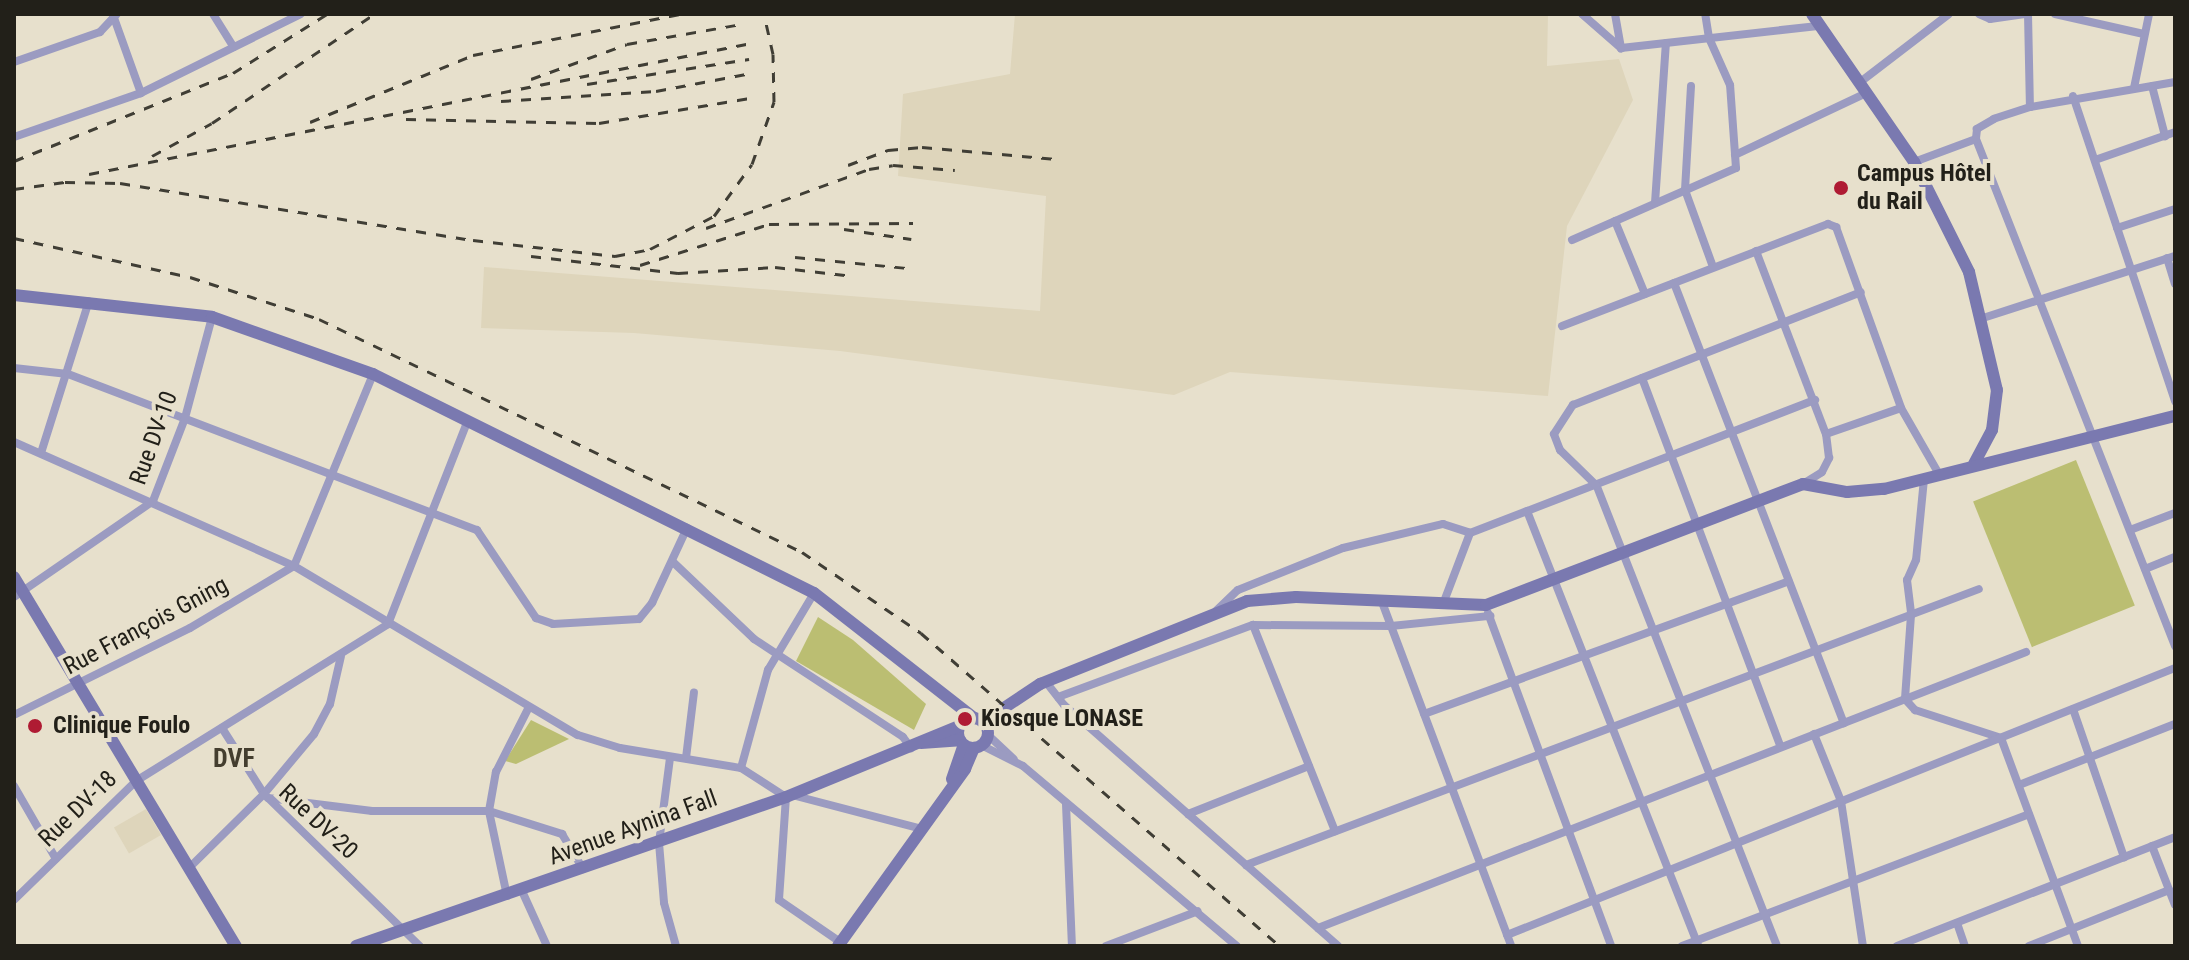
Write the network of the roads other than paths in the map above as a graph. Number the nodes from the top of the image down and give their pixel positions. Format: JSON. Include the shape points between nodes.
{"nodes":[{"id":1,"x":213,"y":14,"type":"edge"},
{"id":2,"x":301,"y":14,"type":"edge"},
{"id":3,"x":1582,"y":14,"type":"edge"},
{"id":4,"x":1615,"y":14,"type":"edge"},
{"id":5,"x":1705,"y":14,"type":"edge"},
{"id":6,"x":1949,"y":14,"type":"edge"},
{"id":7,"x":1979,"y":14,"type":"edge"},
{"id":8,"x":2026,"y":14,"type":"edge"},
{"id":9,"x":2055,"y":14,"type":"edge"},
{"id":10,"x":2149,"y":14,"type":"edge"},
{"id":11,"x":114,"y":15,"type":"edge"},
{"id":12,"x":1815,"y":20,"type":"edge"},
{"id":13,"x":2144,"y":34,"type":"junction"},
{"id":14,"x":1709,"y":38,"type":"junction"},
{"id":15,"x":1666,"y":43,"type":"junction"},
{"id":16,"x":234,"y":47,"type":"junction"},
{"id":17,"x":1621,"y":48,"type":"junction"},
{"id":18,"x":14,"y":62,"type":"edge"},
{"id":19,"x":2175,"y":82,"type":"edge"},
{"id":20,"x":1691,"y":86,"type":"dead end"},
{"id":21,"x":2152,"y":86,"type":"junction"},
{"id":22,"x":1862,"y":88,"type":"junction"},
{"id":23,"x":2134,"y":88,"type":"junction"},
{"id":24,"x":141,"y":93,"type":"junction"},
{"id":25,"x":2073,"y":96,"type":"junction"},
{"id":26,"x":2030,"y":107,"type":"junction"},
{"id":27,"x":2175,"y":132,"type":"edge"},
{"id":28,"x":2165,"y":136,"type":"junction"},
{"id":29,"x":14,"y":137,"type":"edge"},
{"id":30,"x":1976,"y":139,"type":"junction"},
{"id":31,"x":1735,"y":155,"type":"junction"},
{"id":32,"x":2095,"y":160,"type":"junction"},
{"id":33,"x":1914,"y":162,"type":"junction"},
{"id":34,"x":1685,"y":190,"type":"junction"},
{"id":35,"x":1655,"y":203,"type":"junction"},
{"id":36,"x":2175,"y":209,"type":"edge"},
{"id":37,"x":1615,"y":221,"type":"junction"},
{"id":38,"x":2117,"y":228,"type":"junction"},
{"id":39,"x":1572,"y":240,"type":"dead end"},
{"id":40,"x":1756,"y":251,"type":"junction"},
{"id":41,"x":2171,"y":257,"type":"edge"},
{"id":42,"x":1713,"y":267,"type":"junction"},
{"id":43,"x":2131,"y":270,"type":"junction"},
{"id":44,"x":1674,"y":283,"type":"junction"},
{"id":45,"x":2175,"y":284,"type":"edge"},
{"id":46,"x":1861,"y":292,"type":"junction"},
{"id":47,"x":1645,"y":294,"type":"junction"},
{"id":48,"x":14,"y":295,"type":"edge"},
{"id":49,"x":89,"y":299,"type":"junction"},
{"id":50,"x":2042,"y":299,"type":"junction"},
{"id":51,"x":212,"y":317,"type":"junction"},
{"id":52,"x":1983,"y":318,"type":"junction"},
{"id":53,"x":1784,"y":322,"type":"junction"},
{"id":54,"x":1562,"y":326,"type":"dead end"},
{"id":55,"x":1702,"y":355,"type":"junction"},
{"id":56,"x":14,"y":368,"type":"edge"},
{"id":57,"x":68,"y":374,"type":"junction"},
{"id":58,"x":373,"y":374,"type":"junction"},
{"id":59,"x":1642,"y":378,"type":"junction"},
{"id":60,"x":1815,"y":400,"type":"junction"},
{"id":61,"x":2175,"y":401,"type":"edge"},
{"id":62,"x":1901,"y":408,"type":"junction"},
{"id":63,"x":2175,"y":416,"type":"edge"},
{"id":64,"x":185,"y":418,"type":"junction"},
{"id":65,"x":468,"y":420,"type":"junction"},
{"id":66,"x":1732,"y":432,"type":"junction"},
{"id":67,"x":1826,"y":434,"type":"junction"},
{"id":68,"x":2094,"y":437,"type":"junction"},
{"id":69,"x":14,"y":442,"type":"edge"},
{"id":70,"x":41,"y":453,"type":"junction"},
{"id":71,"x":1671,"y":455,"type":"junction"},
{"id":72,"x":1974,"y":464,"type":"junction"},
{"id":73,"x":335,"y":474,"type":"junction"},
{"id":74,"x":1939,"y":474,"type":"junction"},
{"id":75,"x":1924,"y":479,"type":"junction"},
{"id":76,"x":1803,"y":484,"type":"junction"},
{"id":77,"x":1596,"y":485,"type":"junction"},
{"id":78,"x":153,"y":501,"type":"junction"},
{"id":79,"x":1758,"y":501,"type":"junction"},
{"id":80,"x":1527,"y":511,"type":"junction"},
{"id":81,"x":431,"y":513,"type":"junction"},
{"id":82,"x":2175,"y":513,"type":"edge"},
{"id":83,"x":1697,"y":524,"type":"junction"},
{"id":84,"x":687,"y":527,"type":"junction"},
{"id":85,"x":2130,"y":530,"type":"junction"},
{"id":86,"x":1470,"y":533,"type":"junction"},
{"id":87,"x":1622,"y":553,"type":"junction"},
{"id":88,"x":2175,"y":557,"type":"edge"},
{"id":89,"x":673,"y":562,"type":"junction"},
{"id":90,"x":294,"y":566,"type":"junction"},
{"id":91,"x":2145,"y":569,"type":"junction"},
{"id":92,"x":14,"y":577,"type":"edge"},
{"id":93,"x":1554,"y":579,"type":"junction"},
{"id":94,"x":1789,"y":581,"type":"junction"},
{"id":95,"x":1979,"y":589,"type":"dead end"},
{"id":96,"x":814,"y":593,"type":"junction"},
{"id":97,"x":18,"y":594,"type":"edge"},
{"id":98,"x":1382,"y":602,"type":"junction"},
{"id":99,"x":1443,"y":604,"type":"junction"},
{"id":100,"x":1726,"y":604,"type":"junction"},
{"id":101,"x":1488,"y":611,"type":"junction"},
{"id":102,"x":1215,"y":612,"type":"junction"},
{"id":103,"x":1911,"y":615,"type":"junction"},
{"id":104,"x":388,"y":624,"type":"junction"},
{"id":105,"x":1253,"y":625,"type":"junction"},
{"id":106,"x":1391,"y":626,"type":"junction"},
{"id":107,"x":1653,"y":631,"type":"junction"},
{"id":108,"x":2175,"y":646,"type":"edge"},
{"id":109,"x":1816,"y":651,"type":"junction"},
{"id":110,"x":2026,"y":652,"type":"dead end"},
{"id":111,"x":777,"y":654,"type":"junction"},
{"id":112,"x":1587,"y":655,"type":"junction"},
{"id":113,"x":341,"y":656,"type":"junction"},
{"id":114,"x":2175,"y":668,"type":"edge"},
{"id":115,"x":1753,"y":674,"type":"junction"},
{"id":116,"x":1046,"y":682,"type":"junction"},
{"id":117,"x":1514,"y":682,"type":"junction"},
{"id":118,"x":77,"y":687,"type":"junction"},
{"id":119,"x":694,"y":692,"type":"dead end"},
{"id":120,"x":1058,"y":697,"type":"junction"},
{"id":121,"x":1905,"y":699,"type":"junction"},
{"id":122,"x":1681,"y":701,"type":"junction"},
{"id":123,"x":528,"y":709,"type":"junction"},
{"id":124,"x":2073,"y":709,"type":"junction"},
{"id":125,"x":1424,"y":714,"type":"junction"},
{"id":126,"x":14,"y":715,"type":"edge"},
{"id":127,"x":1844,"y":723,"type":"junction"},
{"id":128,"x":2175,"y":724,"type":"edge"},
{"id":129,"x":1614,"y":726,"type":"junction"},
{"id":130,"x":222,"y":728,"type":"junction"},
{"id":131,"x":972,"y":733,"type":"junction"},
{"id":132,"x":1814,"y":734,"type":"junction"},
{"id":133,"x":2001,"y":738,"type":"junction"},
{"id":134,"x":916,"y":745,"type":"junction"},
{"id":135,"x":1781,"y":747,"type":"junction"},
{"id":136,"x":1540,"y":754,"type":"junction"},
{"id":137,"x":2090,"y":757,"type":"junction"},
{"id":138,"x":670,"y":758,"type":"junction"},
{"id":139,"x":686,"y":758,"type":"junction"},
{"id":140,"x":1309,"y":766,"type":"junction"},
{"id":141,"x":741,"y":768,"type":"junction"},
{"id":142,"x":1709,"y":775,"type":"junction"},
{"id":143,"x":136,"y":781,"type":"junction"},
{"id":144,"x":2019,"y":785,"type":"junction"},
{"id":145,"x":14,"y":786,"type":"edge"},
{"id":146,"x":1452,"y":787,"type":"junction"},
{"id":147,"x":266,"y":796,"type":"junction"},
{"id":148,"x":789,"y":796,"type":"junction"},
{"id":149,"x":1642,"y":801,"type":"junction"},
{"id":150,"x":1841,"y":801,"type":"junction"},
{"id":151,"x":1066,"y":804,"type":"junction"},
{"id":152,"x":489,"y":811,"type":"junction"},
{"id":153,"x":1188,"y":814,"type":"junction"},
{"id":154,"x":2029,"y":814,"type":"junction"},
{"id":155,"x":919,"y":828,"type":"junction"},
{"id":156,"x":1569,"y":830,"type":"junction"},
{"id":157,"x":1335,"y":831,"type":"junction"},
{"id":158,"x":2175,"y":837,"type":"edge"},
{"id":159,"x":659,"y":843,"type":"junction"},
{"id":160,"x":1736,"y":843,"type":"junction"},
{"id":161,"x":2152,"y":846,"type":"junction"},
{"id":162,"x":2124,"y":857,"type":"junction"},
{"id":163,"x":56,"y":859,"type":"junction"},
{"id":164,"x":1481,"y":864,"type":"junction"},
{"id":165,"x":1246,"y":865,"type":"junction"},
{"id":166,"x":190,"y":867,"type":"junction"},
{"id":167,"x":583,"y":869,"type":"junction"},
{"id":168,"x":1669,"y":870,"type":"junction"},
{"id":169,"x":1853,"y":881,"type":"junction"},
{"id":170,"x":2056,"y":884,"type":"junction"},
{"id":171,"x":2169,"y":890,"type":"junction"},
{"id":172,"x":522,"y":891,"type":"junction"},
{"id":173,"x":507,"y":896,"type":"junction"},
{"id":174,"x":14,"y":899,"type":"edge"},
{"id":175,"x":1594,"y":900,"type":"junction"},
{"id":176,"x":2175,"y":905,"type":"edge"},
{"id":177,"x":1198,"y":911,"type":"junction"},
{"id":178,"x":1764,"y":915,"type":"junction"},
{"id":179,"x":1957,"y":923,"type":"junction"},
{"id":180,"x":1318,"y":928,"type":"junction"},
{"id":181,"x":2072,"y":929,"type":"junction"},
{"id":182,"x":398,"y":930,"type":"junction"},
{"id":183,"x":1507,"y":935,"type":"junction"},
{"id":184,"x":1697,"y":943,"type":"edge"},
{"id":185,"x":839,"y":944,"type":"edge"},
{"id":186,"x":236,"y":946,"type":"edge"},
{"id":187,"x":356,"y":946,"type":"edge"},
{"id":188,"x":420,"y":946,"type":"edge"},
{"id":189,"x":547,"y":946,"type":"edge"},
{"id":190,"x":676,"y":946,"type":"edge"},
{"id":191,"x":1072,"y":946,"type":"edge"},
{"id":192,"x":1106,"y":946,"type":"edge"},
{"id":193,"x":1237,"y":946,"type":"edge"},
{"id":194,"x":1338,"y":946,"type":"edge"},
{"id":195,"x":1511,"y":946,"type":"edge"},
{"id":196,"x":1611,"y":946,"type":"edge"},
{"id":197,"x":1682,"y":946,"type":"edge"},
{"id":198,"x":1777,"y":946,"type":"edge"},
{"id":199,"x":1863,"y":946,"type":"edge"},
{"id":200,"x":1897,"y":946,"type":"edge"},
{"id":201,"x":1965,"y":946,"type":"edge"},
{"id":202,"x":2029,"y":946,"type":"edge"},
{"id":203,"x":2078,"y":946,"type":"edge"}],
"edges":[{"from":1,"to":16,"type":"street"},
{"from":2,"to":16,"type":"street"},
{"from":3,"to":17,"type":"street"},
{"from":4,"to":17,"type":"street"},
{"from":5,"to":14,"type":"street"},
{"from":6,"to":22,"type":"street"},
{"from":7,"to":8,"type":"street","via":[[1990,19]]},
{"from":8,"to":26,"type":"street"},
{"from":9,"to":13,"type":"street"},
{"from":10,"to":13,"type":"street"},
{"from":11,"to":18,"type":"street","via":[[100,32]]},
{"from":11,"to":24,"type":"street"},
{"from":12,"to":14,"type":"street"},
{"from":12,"to":22,"type":"street"},
{"from":13,"to":23,"type":"street"},
{"from":14,"to":15,"type":"street"},
{"from":14,"to":31,"type":"street","via":[[1730,85]]},
{"from":15,"to":17,"type":"street"},
{"from":15,"to":35,"type":"street"},
{"from":16,"to":24,"type":"street"},
{"from":19,"to":21,"type":"street"},
{"from":20,"to":34,"type":"street"},
{"from":21,"to":23,"type":"street"},
{"from":21,"to":28,"type":"street"},
{"from":22,"to":31,"type":"street"},
{"from":22,"to":33,"type":"street"},
{"from":23,"to":25,"type":"street"},
{"from":24,"to":29,"type":"street"},
{"from":25,"to":26,"type":"street"},
{"from":25,"to":32,"type":"street"},
{"from":26,"to":30,"type":"street","via":[[1977,129]]},
{"from":27,"to":28,"type":"street"},
{"from":28,"to":32,"type":"street"},
{"from":30,"to":33,"type":"street"},
{"from":30,"to":50,"type":"street"},
{"from":31,"to":34,"type":"street","via":[[1736,168]]},
{"from":32,"to":38,"type":"street"},
{"from":33,"to":52,"type":"street","via":[[1957,242]]},
{"from":34,"to":35,"type":"street"},
{"from":34,"to":42,"type":"street"},
{"from":35,"to":37,"type":"street"},
{"from":36,"to":38,"type":"street"},
{"from":37,"to":39,"type":"street"},
{"from":37,"to":47,"type":"street"},
{"from":38,"to":43,"type":"street"},
{"from":40,"to":42,"type":"street"},
{"from":40,"to":46,"type":"street","via":[[1828,224],[1836,227]]},
{"from":40,"to":53,"type":"street"},
{"from":41,"to":43,"type":"street"},
{"from":41,"to":45,"type":"street"},
{"from":42,"to":44,"type":"street"},
{"from":43,"to":50,"type":"street"},
{"from":43,"to":61,"type":"street"},
{"from":44,"to":47,"type":"street"},
{"from":44,"to":55,"type":"street"},
{"from":46,"to":53,"type":"street"},
{"from":46,"to":62,"type":"street"},
{"from":47,"to":54,"type":"street"},
{"from":48,"to":49,"type":"street"},
{"from":49,"to":51,"type":"street"},
{"from":49,"to":57,"type":"street"},
{"from":50,"to":52,"type":"street"},
{"from":50,"to":68,"type":"street"},
{"from":51,"to":58,"type":"street"},
{"from":51,"to":64,"type":"street","name":"Rue DV-10"},
{"from":52,"to":72,"type":"street","via":[[1995,371],[1995,410],[1992,430]]},
{"from":53,"to":55,"type":"street"},
{"from":53,"to":60,"type":"street"},
{"from":55,"to":59,"type":"street"},
{"from":55,"to":66,"type":"street"},
{"from":56,"to":57,"type":"street"},
{"from":57,"to":64,"type":"street"},
{"from":57,"to":70,"type":"street"},
{"from":58,"to":65,"type":"street"},
{"from":58,"to":73,"type":"street"},
{"from":59,"to":71,"type":"street"},
{"from":59,"to":77,"type":"street","via":[[1573,405],[1554,434],[1560,450]]},
{"from":60,"to":66,"type":"street"},
{"from":60,"to":67,"type":"street"},
{"from":62,"to":67,"type":"street"},
{"from":62,"to":74,"type":"street"},
{"from":63,"to":68,"type":"street"},
{"from":64,"to":73,"type":"street"},
{"from":64,"to":78,"type":"street","name":"Rue DV-10"},
{"from":65,"to":81,"type":"street"},
{"from":65,"to":84,"type":"street"},
{"from":66,"to":71,"type":"street"},
{"from":66,"to":79,"type":"street"},
{"from":67,"to":76,"type":"street","via":[[1829,458],[1822,472]]},
{"from":68,"to":72,"type":"street"},
{"from":68,"to":85,"type":"street"},
{"from":69,"to":70,"type":"street"},
{"from":70,"to":78,"type":"street"},
{"from":71,"to":77,"type":"street"},
{"from":71,"to":83,"type":"street"},
{"from":72,"to":74,"type":"street"},
{"from":73,"to":81,"type":"street"},
{"from":73,"to":90,"type":"street"},
{"from":74,"to":75,"type":"street"},
{"from":75,"to":76,"type":"street","via":[[1856,491]]},
{"from":75,"to":103,"type":"street","via":[[1916,560],[1907,580]]},
{"from":76,"to":79,"type":"street"},
{"from":77,"to":80,"type":"street"},
{"from":77,"to":87,"type":"street"},
{"from":78,"to":90,"type":"street"},
{"from":78,"to":97,"type":"street","name":"Rue DV-10"},
{"from":79,"to":83,"type":"street"},
{"from":79,"to":94,"type":"street"},
{"from":80,"to":86,"type":"street"},
{"from":80,"to":93,"type":"street"},
{"from":81,"to":89,"type":"street","via":[[477,530],[536,618],[553,624],[639,619]]},
{"from":81,"to":104,"type":"street"},
{"from":82,"to":85,"type":"street"},
{"from":83,"to":87,"type":"street"},
{"from":83,"to":100,"type":"street"},
{"from":84,"to":89,"type":"street"},
{"from":84,"to":96,"type":"street"},
{"from":85,"to":91,"type":"street"},
{"from":86,"to":99,"type":"street"},
{"from":86,"to":102,"type":"street","via":[[1432,525],[1343,548],[1238,590]]},
{"from":87,"to":93,"type":"street"},
{"from":87,"to":107,"type":"street"},
{"from":88,"to":91,"type":"street"},
{"from":89,"to":111,"type":"street","via":[[754,639]]},
{"from":90,"to":104,"type":"street"},
{"from":90,"to":118,"type":"street","name":"Rue François Gning"},
{"from":91,"to":108,"type":"street"},
{"from":92,"to":97,"type":"street"},
{"from":93,"to":101,"type":"street"},
{"from":93,"to":112,"type":"street"},
{"from":94,"to":100,"type":"street"},
{"from":94,"to":109,"type":"street"},
{"from":95,"to":103,"type":"street"},
{"from":96,"to":111,"type":"street"},
{"from":96,"to":131,"type":"street","via":[[948,697]]},
{"from":97,"to":118,"type":"street"},
{"from":98,"to":99,"type":"street","name":"Avenue Aynina Fall"},
{"from":98,"to":102,"type":"street","name":"Avenue Aynina Fall","via":[[1269,598]]},
{"from":98,"to":106,"type":"street"},
{"from":99,"to":101,"type":"street","name":"Avenue Aynina Fall"},
{"from":100,"to":107,"type":"street"},
{"from":100,"to":115,"type":"street"},
{"from":101,"to":106,"type":"street"},
{"from":101,"to":117,"type":"street"},
{"from":102,"to":116,"type":"street","name":"Avenue Aynina Fall"},
{"from":103,"to":109,"type":"street"},
{"from":103,"to":121,"type":"street"},
{"from":104,"to":113,"type":"street","name":"Rue DV-18"},
{"from":104,"to":123,"type":"street"},
{"from":105,"to":106,"type":"street"},
{"from":105,"to":120,"type":"street"},
{"from":105,"to":140,"type":"street"},
{"from":106,"to":125,"type":"street"},
{"from":107,"to":112,"type":"street"},
{"from":107,"to":122,"type":"street"},
{"from":109,"to":115,"type":"street"},
{"from":109,"to":127,"type":"street"},
{"from":110,"to":121,"type":"street"},
{"from":111,"to":134,"type":"street"},
{"from":111,"to":141,"type":"street"},
{"from":112,"to":117,"type":"street"},
{"from":112,"to":129,"type":"street"},
{"from":113,"to":130,"type":"street","name":"Rue DV-18"},
{"from":113,"to":147,"type":"street","via":[[330,704],[314,734]]},
{"from":114,"to":124,"type":"street"},
{"from":115,"to":122,"type":"street"},
{"from":115,"to":135,"type":"street"},
{"from":116,"to":120,"type":"street"},
{"from":116,"to":131,"type":"street","name":"Avenue Aynina Fall"},
{"from":117,"to":125,"type":"street"},
{"from":117,"to":136,"type":"street"},
{"from":118,"to":126,"type":"street","name":"Rue François Gning"},
{"from":118,"to":143,"type":"street"},
{"from":119,"to":139,"type":"street"},
{"from":120,"to":153,"type":"street"},
{"from":121,"to":127,"type":"street"},
{"from":121,"to":133,"type":"street","via":[[1915,710]]},
{"from":122,"to":129,"type":"street"},
{"from":122,"to":142,"type":"street"},
{"from":123,"to":138,"type":"street","via":[[578,735]]},
{"from":123,"to":152,"type":"street","via":[[496,772]]},
{"from":124,"to":133,"type":"street"},
{"from":124,"to":137,"type":"street"},
{"from":125,"to":146,"type":"street"},
{"from":127,"to":132,"type":"street"},
{"from":128,"to":137,"type":"street"},
{"from":129,"to":136,"type":"street"},
{"from":129,"to":149,"type":"street"},
{"from":130,"to":143,"type":"street","name":"Rue DV-18"},
{"from":130,"to":147,"type":"street"},
{"from":131,"to":134,"type":"street","name":"Avenue Aynina Fall"},
{"from":131,"to":151,"type":"street"},
{"from":131,"to":155,"type":"street","via":[[950,785]]},
{"from":132,"to":135,"type":"street"},
{"from":132,"to":150,"type":"street"},
{"from":133,"to":144,"type":"street"},
{"from":133,"to":150,"type":"street"},
{"from":134,"to":148,"type":"street","name":"Avenue Aynina Fall"},
{"from":135,"to":142,"type":"street"},
{"from":136,"to":146,"type":"street"},
{"from":136,"to":156,"type":"street"},
{"from":137,"to":144,"type":"street"},
{"from":137,"to":162,"type":"street"},
{"from":138,"to":139,"type":"street"},
{"from":138,"to":159,"type":"street"},
{"from":139,"to":141,"type":"street"},
{"from":140,"to":153,"type":"street"},
{"from":140,"to":157,"type":"street"},
{"from":141,"to":148,"type":"street"},
{"from":142,"to":149,"type":"street"},
{"from":142,"to":160,"type":"street"},
{"from":143,"to":163,"type":"street","name":"Rue DV-18"},
{"from":143,"to":166,"type":"street"},
{"from":144,"to":154,"type":"street"},
{"from":145,"to":163,"type":"street"},
{"from":146,"to":157,"type":"street"},
{"from":146,"to":164,"type":"street"},
{"from":147,"to":152,"type":"street","via":[[372,811]]},
{"from":147,"to":166,"type":"street","name":"Rue DV-20"},
{"from":147,"to":182,"type":"street","name":"Rue DV-20"},
{"from":148,"to":155,"type":"street"},
{"from":148,"to":159,"type":"street","name":"Avenue Aynina Fall"},
{"from":148,"to":185,"type":"street","via":[[779,900]]},
{"from":149,"to":156,"type":"street"},
{"from":149,"to":168,"type":"street"},
{"from":150,"to":160,"type":"street"},
{"from":150,"to":169,"type":"street"},
{"from":151,"to":177,"type":"street"},
{"from":151,"to":191,"type":"street"},
{"from":152,"to":167,"type":"street","via":[[562,834]]},
{"from":152,"to":173,"type":"street"},
{"from":153,"to":165,"type":"street"},
{"from":154,"to":169,"type":"street"},
{"from":154,"to":170,"type":"street"},
{"from":155,"to":185,"type":"street"},
{"from":156,"to":164,"type":"street"},
{"from":156,"to":175,"type":"street"},
{"from":157,"to":165,"type":"street"},
{"from":158,"to":161,"type":"street"},
{"from":159,"to":167,"type":"street","name":"Avenue Aynina Fall"},
{"from":159,"to":190,"type":"street","via":[[664,903]]},
{"from":160,"to":168,"type":"street"},
{"from":160,"to":178,"type":"street"},
{"from":161,"to":162,"type":"street"},
{"from":161,"to":171,"type":"street"},
{"from":162,"to":170,"type":"street"},
{"from":163,"to":174,"type":"street","name":"Rue DV-18"},
{"from":164,"to":180,"type":"street"},
{"from":164,"to":183,"type":"street"},
{"from":165,"to":180,"type":"street"},
{"from":166,"to":186,"type":"street"},
{"from":167,"to":172,"type":"street","name":"Avenue Aynina Fall"},
{"from":168,"to":175,"type":"street"},
{"from":168,"to":184,"type":"street"},
{"from":169,"to":178,"type":"street"},
{"from":169,"to":199,"type":"street"},
{"from":170,"to":179,"type":"street"},
{"from":170,"to":181,"type":"street"},
{"from":171,"to":176,"type":"street"},
{"from":171,"to":181,"type":"street"},
{"from":172,"to":173,"type":"street","name":"Avenue Aynina Fall"},
{"from":172,"to":189,"type":"street"},
{"from":173,"to":182,"type":"street","name":"Avenue Aynina Fall"},
{"from":175,"to":183,"type":"street"},
{"from":175,"to":196,"type":"street"},
{"from":177,"to":192,"type":"street"},
{"from":177,"to":193,"type":"street"},
{"from":178,"to":184,"type":"street"},
{"from":178,"to":198,"type":"street"},
{"from":179,"to":200,"type":"street"},
{"from":179,"to":201,"type":"street"},
{"from":180,"to":194,"type":"street"},
{"from":181,"to":202,"type":"street"},
{"from":181,"to":203,"type":"street"},
{"from":182,"to":187,"type":"street","name":"Avenue Aynina Fall"},
{"from":182,"to":188,"type":"street","name":"Rue DV-20"},
{"from":183,"to":195,"type":"street"},
{"from":184,"to":197,"type":"street"}]}
